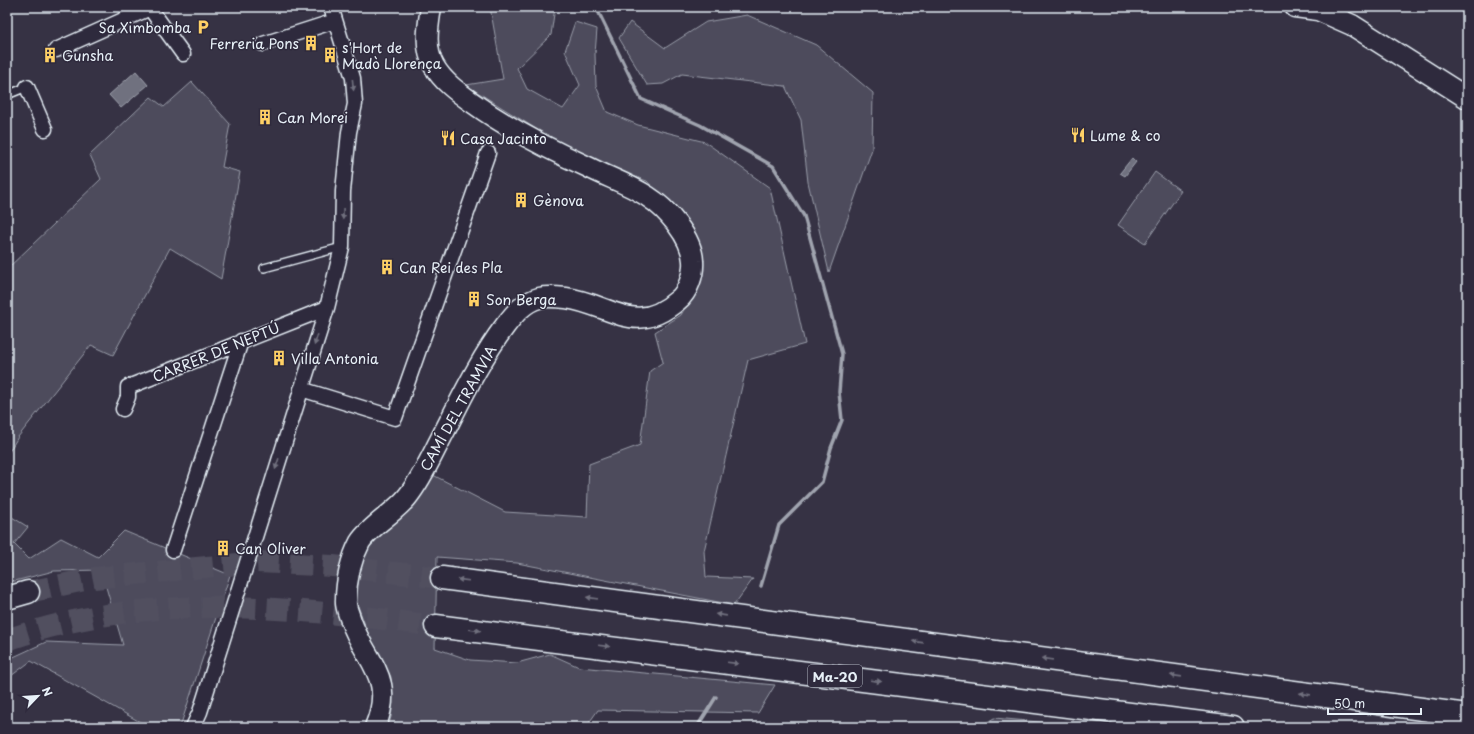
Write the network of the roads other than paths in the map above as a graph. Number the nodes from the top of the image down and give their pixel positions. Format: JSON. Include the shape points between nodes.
{"nodes":[{"id":1,"x":331,"y":7,"type":"edge"},
{"id":2,"x":431,"y":7,"type":"edge"},
{"id":3,"x":1295,"y":7,"type":"edge"},
{"id":4,"x":150,"y":8,"type":"edge"},
{"id":5,"x":336,"y":20,"type":"junction"},
{"id":6,"x":263,"y":44,"type":"dead end"},
{"id":7,"x":56,"y":50,"type":"dead end"},
{"id":8,"x":183,"y":54,"type":"dead end"},
{"id":9,"x":30,"y":86,"type":"joint"},
{"id":10,"x":7,"y":95,"type":"edge"},
{"id":11,"x":1467,"y":98,"type":"edge"},
{"id":12,"x":44,"y":129,"type":"dead end"},
{"id":13,"x":488,"y":153,"type":"dead end"},
{"id":14,"x":342,"y":247,"type":"junction"},
{"id":15,"x":264,"y":268,"type":"dead end"},
{"id":16,"x":327,"y":308,"type":"junction"},
{"id":17,"x":241,"y":341,"type":"junction"},
{"id":18,"x":301,"y":389,"type":"junction"},
{"id":19,"x":123,"y":409,"type":"dead end"},
{"id":20,"x":173,"y":550,"type":"dead end"},
{"id":21,"x":442,"y":578,"type":"tunnel mouth"},
{"id":22,"x":28,"y":592,"type":"tunnel mouth"},
{"id":23,"x":7,"y":598,"type":"edge"},
{"id":24,"x":436,"y":626,"type":"tunnel mouth"},
{"id":25,"x":1467,"y":715,"type":"edge"},
{"id":26,"x":193,"y":727,"type":"edge"},
{"id":27,"x":375,"y":727,"type":"edge"},
{"id":28,"x":1233,"y":727,"type":"edge"}],
"edges":[{"from":1,"to":5,"type":"street"},
{"from":2,"to":27,"type":"street","name":"CAMÍ DEL TRAMVIA","via":[[428,49],[433,65],[445,81],[488,114],[539,144],[647,195],[672,216],[685,236],[693,259],[691,277],[684,295],[657,315],[625,317],[583,300],[540,298],[516,311],[488,348],[411,492],[361,541],[347,578],[345,604],[355,630],[381,677],[383,697]]},
{"from":3,"to":11,"type":"street","via":[[1318,10],[1352,25]]},
{"from":4,"to":7,"type":"street"},
{"from":4,"to":8,"type":"street"},
{"from":5,"to":6,"type":"street"},
{"from":5,"to":14,"type":"street","one_way":true,"via":[[353,78],[355,104],[349,132],[343,191]]},
{"from":9,"to":10,"type":"lane"},
{"from":9,"to":12,"type":"street"},
{"from":13,"to":18,"type":"street","via":[[395,418]]},
{"from":14,"to":15,"type":"lane"},
{"from":14,"to":16,"type":"street"},
{"from":16,"to":17,"type":"street","name":"CARRER DE NEPTÚ"},
{"from":16,"to":18,"type":"street","one_way":true},
{"from":17,"to":19,"type":"street","name":"CARRER DE NEPTÚ","via":[[128,386],[128,397]]},
{"from":17,"to":20,"type":"street"},
{"from":18,"to":26,"type":"street","one_way":true,"via":[[200,712]]},
{"from":25,"to":21,"type":"highway","one_way":true},
{"from":22,"to":23,"type":"highway"},
{"from":24,"to":28,"type":"highway","number":"Ma-20","one_way":true}]}
